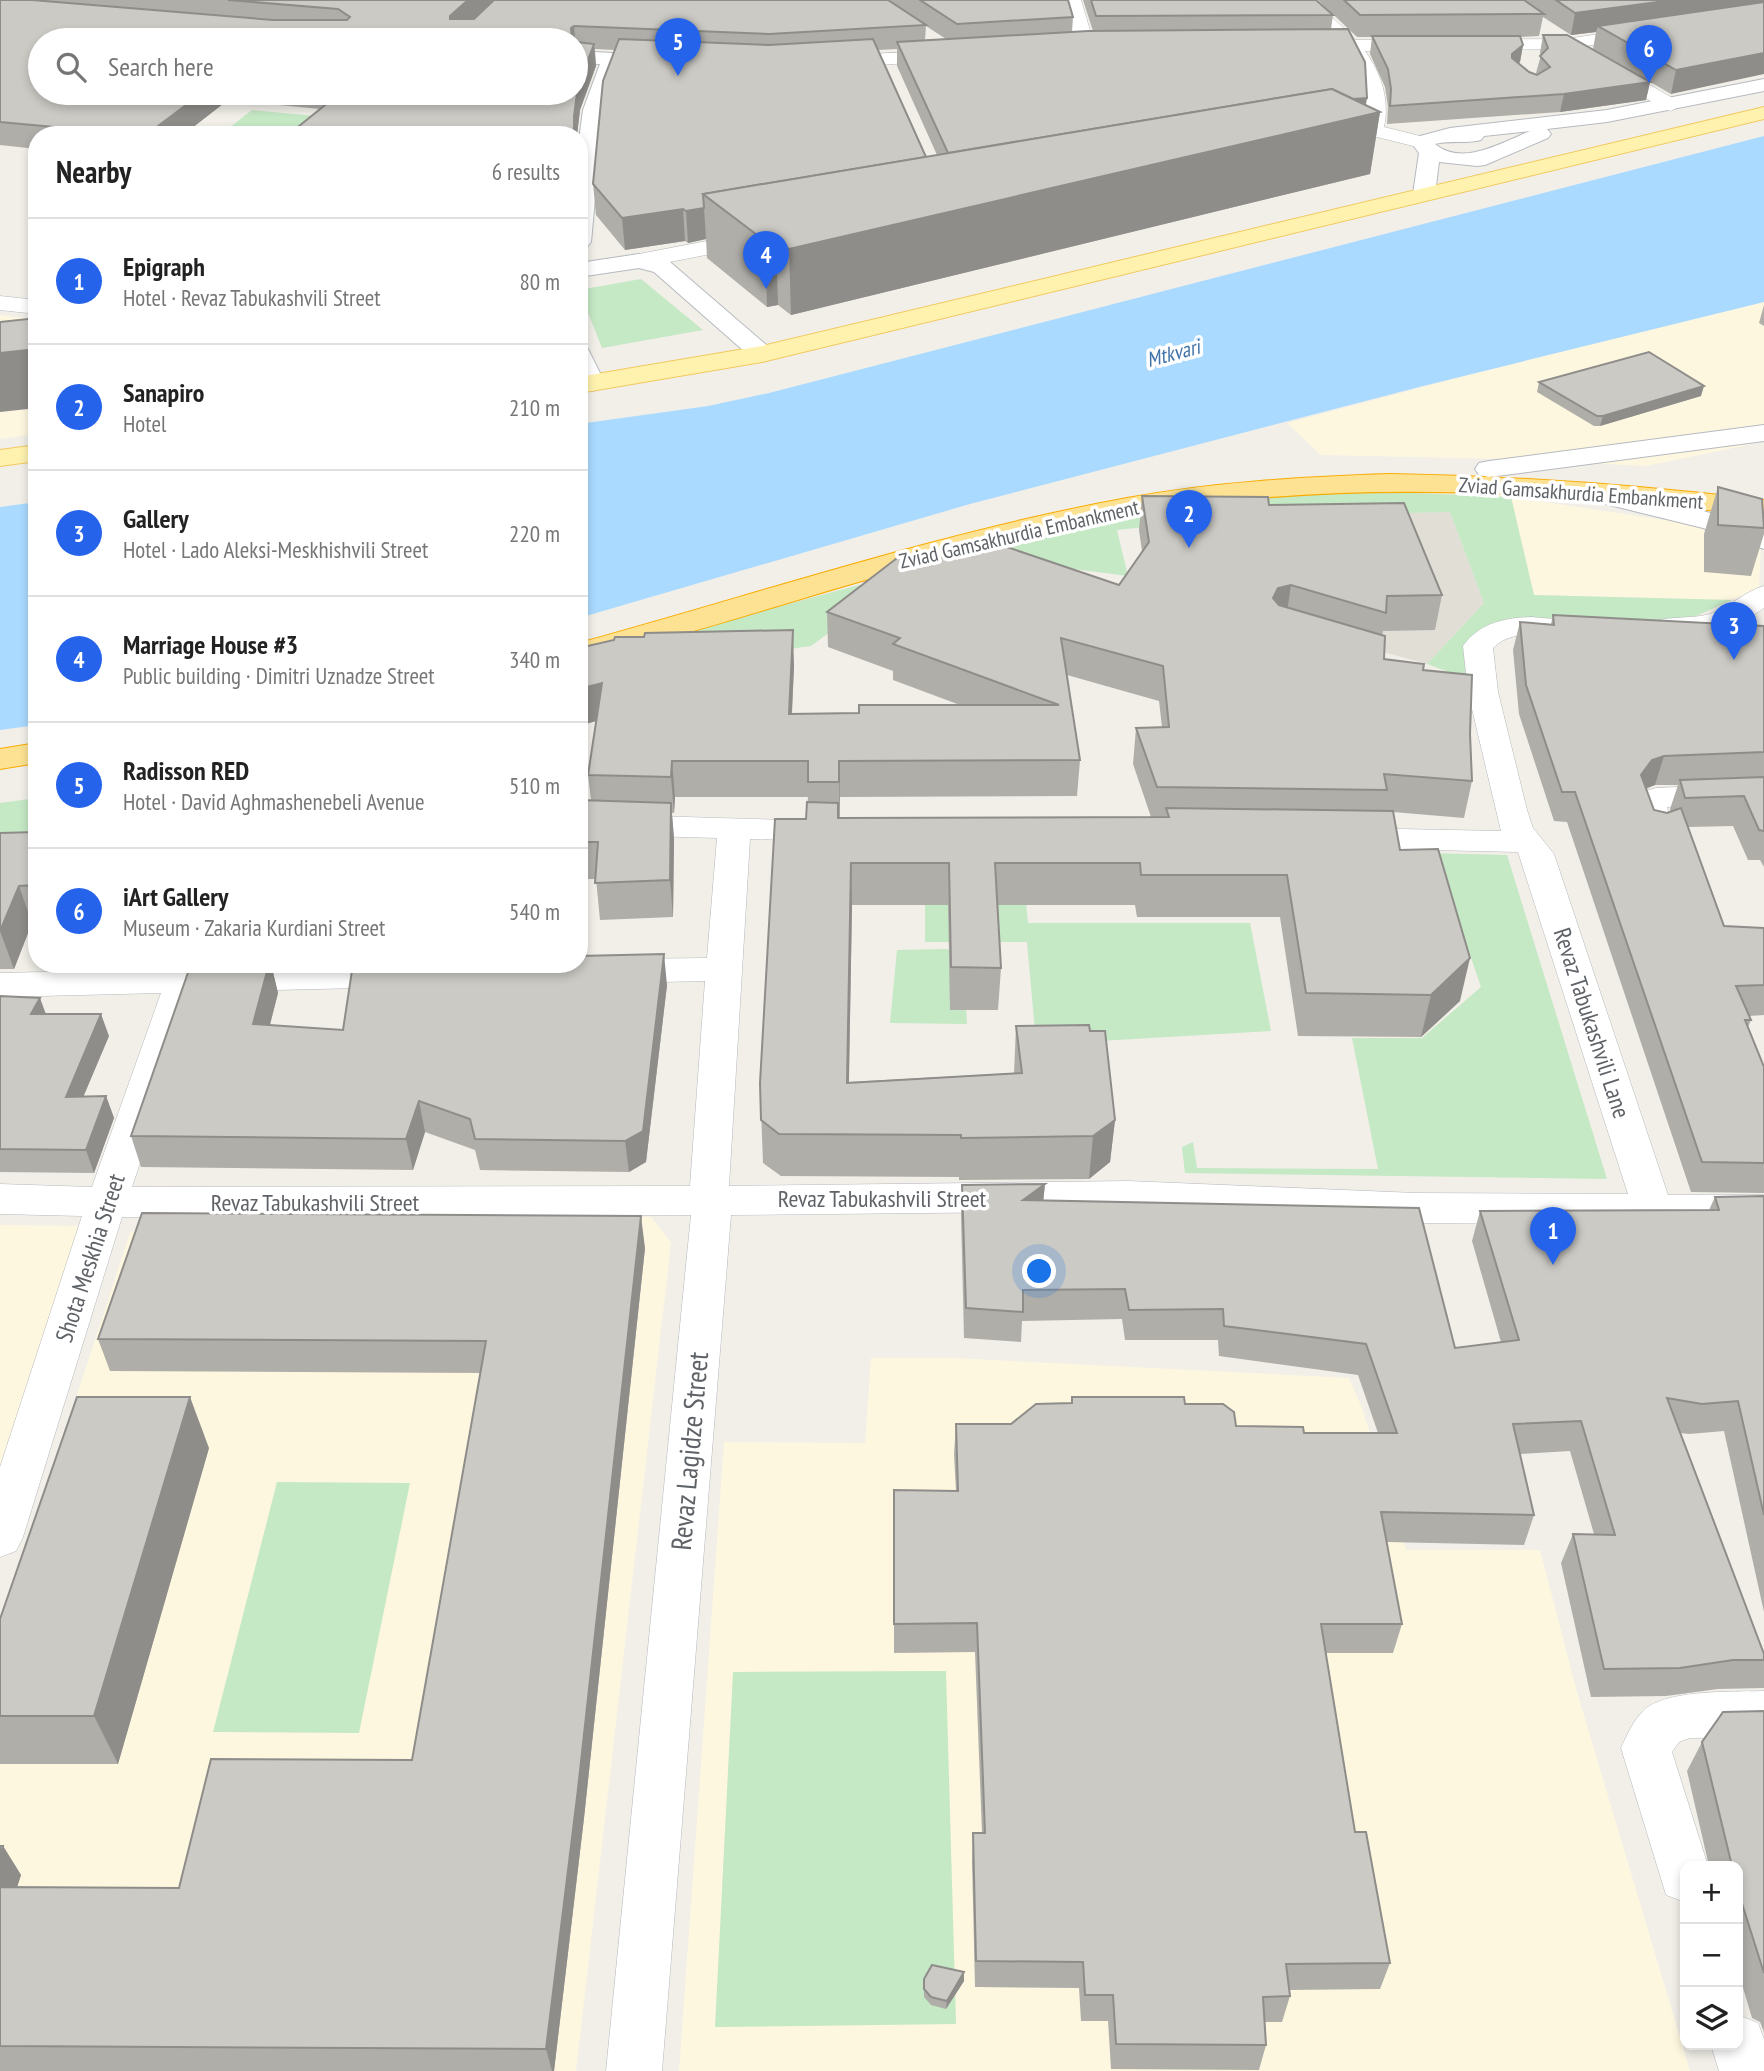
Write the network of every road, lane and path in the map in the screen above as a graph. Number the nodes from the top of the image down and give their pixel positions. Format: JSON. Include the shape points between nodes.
{"nodes":[{"id":1,"x":1072,"y":0,"type":"edge"},
{"id":2,"x":1303,"y":0,"type":"edge"},
{"id":3,"x":1535,"y":24,"type":"edge"},
{"id":4,"x":1662,"y":30,"type":"edge"},
{"id":5,"x":927,"y":38,"type":"edge"},
{"id":6,"x":1525,"y":44,"type":"junction"},
{"id":7,"x":1566,"y":44,"type":"junction"},
{"id":8,"x":1353,"y":45,"type":"junction"},
{"id":9,"x":1286,"y":46,"type":"edge"},
{"id":10,"x":1087,"y":48,"type":"edge"},
{"id":11,"x":588,"y":58,"type":"edge"},
{"id":12,"x":820,"y":63,"type":"edge"},
{"id":13,"x":1533,"y":65,"type":"dead end"},
{"id":14,"x":1764,"y":85,"type":"edge"},
{"id":15,"x":1671,"y":105,"type":"junction"},
{"id":16,"x":1764,"y":113,"type":"edge"},
{"id":17,"x":1607,"y":116,"type":"junction"},
{"id":18,"x":1373,"y":130,"type":"junction"},
{"id":19,"x":1450,"y":134,"type":"junction"},
{"id":20,"x":1305,"y":144,"type":"edge"},
{"id":21,"x":1428,"y":148,"type":"junction"},
{"id":22,"x":1494,"y":153,"type":"junction"},
{"id":23,"x":588,"y":157,"type":"edge"},
{"id":24,"x":1524,"y":171,"type":"junction"},
{"id":25,"x":1424,"y":194,"type":"junction"},
{"id":26,"x":774,"y":236,"type":"edge"},
{"id":27,"x":588,"y":257,"type":"edge"},
{"id":28,"x":629,"y":263,"type":"junction"},
{"id":29,"x":588,"y":269,"type":"edge"},
{"id":30,"x":0,"y":303,"type":"edge"},
{"id":31,"x":28,"y":306,"type":"edge"},
{"id":32,"x":762,"y":354,"type":"junction"},
{"id":33,"x":588,"y":383,"type":"edge"},
{"id":34,"x":1764,"y":433,"type":"edge"},
{"id":35,"x":28,"y":454,"type":"edge"},
{"id":36,"x":0,"y":458,"type":"edge"},
{"id":37,"x":1489,"y":469,"type":"junction"},
{"id":38,"x":1591,"y":492,"type":"junction"},
{"id":39,"x":1764,"y":492,"type":"edge"},
{"id":40,"x":1764,"y":508,"type":"edge"},
{"id":41,"x":1764,"y":540,"type":"edge"},
{"id":42,"x":1764,"y":595,"type":"edge"},
{"id":43,"x":1591,"y":627,"type":"edge"},
{"id":44,"x":1632,"y":627,"type":"edge"},
{"id":45,"x":588,"y":630,"type":"edge"},
{"id":46,"x":588,"y":650,"type":"edge"},
{"id":47,"x":28,"y":754,"type":"edge"},
{"id":48,"x":0,"y":759,"type":"edge"},
{"id":49,"x":28,"y":774,"type":"edge"},
{"id":50,"x":0,"y":779,"type":"edge"},
{"id":51,"x":1764,"y":793,"type":"edge"},
{"id":52,"x":588,"y":824,"type":"edge"},
{"id":53,"x":734,"y":830,"type":"junction"},
{"id":54,"x":1657,"y":830,"type":"edge"},
{"id":55,"x":859,"y":831,"type":"edge"},
{"id":56,"x":1312,"y":837,"type":"edge"},
{"id":57,"x":1528,"y":842,"type":"junction"},
{"id":58,"x":724,"y":969,"type":"junction"},
{"id":59,"x":588,"y":972,"type":"edge"},
{"id":60,"x":436,"y":974,"type":"edge"},
{"id":61,"x":184,"y":979,"type":"junction"},
{"id":62,"x":0,"y":985,"type":"edge"},
{"id":63,"x":0,"y":1199,"type":"edge"},
{"id":64,"x":712,"y":1200,"type":"junction"},
{"id":65,"x":108,"y":1202,"type":"junction"},
{"id":66,"x":1652,"y":1208,"type":"junction"},
{"id":67,"x":1764,"y":1210,"type":"edge"},
{"id":68,"x":0,"y":1537,"type":"edge"},
{"id":69,"x":1764,"y":1714,"type":"edge"},
{"id":70,"x":1680,"y":1861,"type":"edge"},
{"id":71,"x":1740,"y":2050,"type":"edge"},
{"id":72,"x":634,"y":2071,"type":"edge"},
{"id":73,"x":1747,"y":2071,"type":"edge"}],
"edges":[{"from":1,"to":10,"type":"street"},
{"from":2,"to":8,"type":"street"},
{"from":3,"to":7,"type":"street"},
{"from":4,"to":7,"type":"street"},
{"from":5,"to":12,"type":"street","via":[[960,55],[886,69]]},
{"from":6,"to":7,"type":"street"},
{"from":6,"to":8,"type":"street"},
{"from":6,"to":13,"type":"street"},
{"from":7,"to":15,"type":"street"},
{"from":8,"to":9,"type":"street"},
{"from":8,"to":18,"type":"street","via":[[1374,88]]},
{"from":11,"to":23,"type":"street","via":[[619,59],[593,110]]},
{"from":14,"to":15,"type":"street"},
{"from":15,"to":17,"type":"street"},
{"from":16,"to":24,"type":"main road"},
{"from":17,"to":19,"type":"street"},
{"from":17,"to":22,"type":"street"},
{"from":18,"to":20,"type":"street"},
{"from":18,"to":21,"type":"street"},
{"from":19,"to":21,"type":"street","via":[[1433,137]]},
{"from":19,"to":22,"type":"street","via":[[1482,138],[1490,142]]},
{"from":21,"to":22,"type":"street","via":[[1457,160],[1477,160]]},
{"from":21,"to":25,"type":"street"},
{"from":22,"to":24,"type":"street"},
{"from":24,"to":25,"type":"main road"},
{"from":25,"to":32,"type":"main road"},
{"from":26,"to":28,"type":"street"},
{"from":27,"to":28,"type":"street"},
{"from":28,"to":29,"type":"street"},
{"from":28,"to":32,"type":"street","via":[[662,267]]},
{"from":30,"to":31,"type":"street"},
{"from":32,"to":33,"type":"main road"},
{"from":34,"to":37,"type":"street"},
{"from":35,"to":36,"type":"main road"},
{"from":37,"to":39,"type":"highway","name":"Zviad Gamsakhurdia Embankment"},
{"from":37,"to":45,"type":"highway","name":"Zviad Gamsakhurdia Embankment","via":[[1276,474],[1118,491],[936,533]]},
{"from":38,"to":40,"type":"highway","name":"Zviad Gamsakhurdia Embankment"},
{"from":38,"to":41,"type":"street"},
{"from":38,"to":46,"type":"highway","name":"Zviad Gamsakhurdia Embankment","via":[[1417,483],[1285,488],[1169,499],[1014,531]]},
{"from":42,"to":44,"type":"street","via":[[1741,625]]},
{"from":43,"to":57,"type":"street","name":"Revaz Tabukashvili Lane","via":[[1497,629],[1478,646],[1471,687],[1517,830]]},
{"from":47,"to":48,"type":"highway"},
{"from":49,"to":50,"type":"highway"},
{"from":51,"to":54,"type":"street","via":[[1656,799],[1650,806]]},
{"from":52,"to":53,"type":"street"},
{"from":53,"to":55,"type":"street"},
{"from":53,"to":58,"type":"street","name":"Revaz Lagidze Street"},
{"from":56,"to":57,"type":"street"},
{"from":57,"to":66,"type":"street","name":"Revaz Tabukashvili Lane","via":[[1537,854]]},
{"from":58,"to":59,"type":"street"},
{"from":58,"to":64,"type":"street","name":"Revaz Lagidze Street","via":[[708,1179]]},
{"from":60,"to":61,"type":"street"},
{"from":61,"to":62,"type":"street"},
{"from":61,"to":65,"type":"street","name":"Shota Meskhia Street"},
{"from":63,"to":65,"type":"street","name":"Revaz Tabukashvili Street"},
{"from":64,"to":65,"type":"street","name":"Revaz Tabukashvili Street"},
{"from":64,"to":66,"type":"street","name":"Revaz Tabukashvili Street","via":[[1128,1196],[1416,1208]]},
{"from":64,"to":72,"type":"street","name":"Revaz Lagidze Street"},
{"from":65,"to":68,"type":"street","name":"Shota Meskhia Street"},
{"from":66,"to":67,"type":"street","name":"Revaz Tabukashvili Street"},
{"from":69,"to":70,"type":"street","via":[[1690,1715],[1662,1725],[1646,1748]]},
{"from":71,"to":73,"type":"street"}]}
